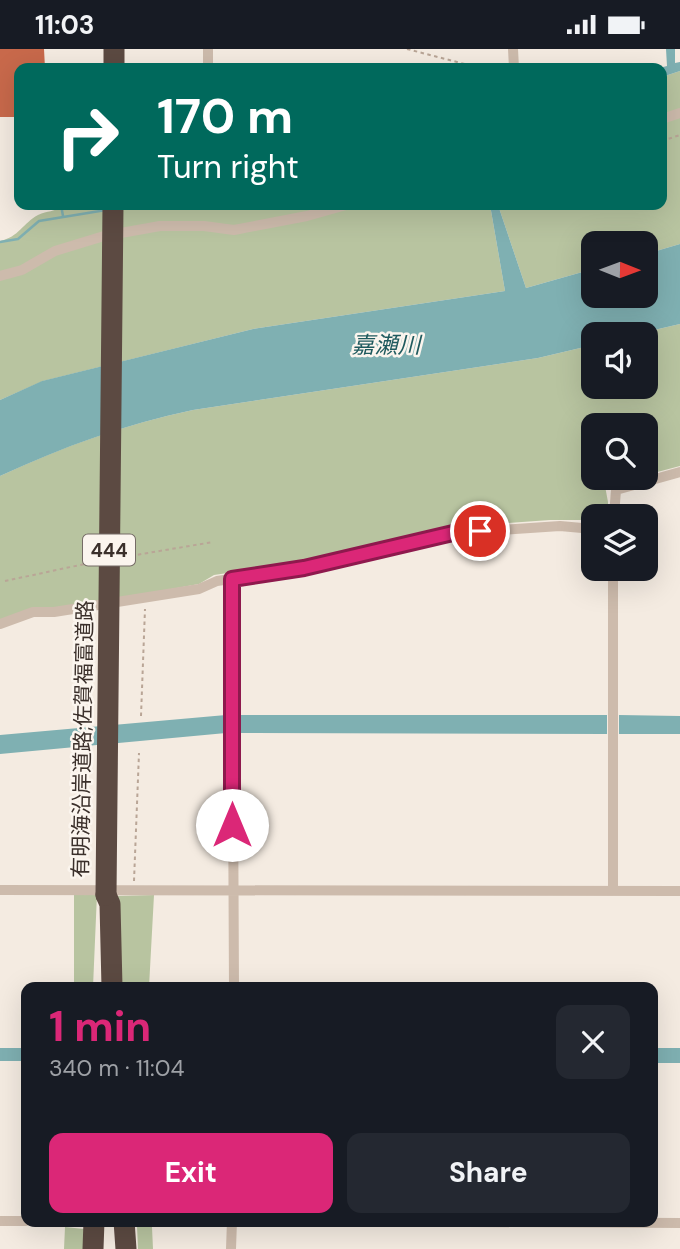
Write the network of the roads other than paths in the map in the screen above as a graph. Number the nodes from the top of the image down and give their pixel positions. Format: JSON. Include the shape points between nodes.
{"nodes":[{"id":1,"x":113,"y":210,"type":"edge"},
{"id":2,"x":328,"y":210,"type":"edge"},
{"id":3,"x":0,"y":276,"type":"edge"},
{"id":4,"x":680,"y":472,"type":"edge"},
{"id":5,"x":615,"y":504,"type":"edge"},
{"id":6,"x":581,"y":528,"type":"edge"},
{"id":7,"x":232,"y":579,"type":"junction"},
{"id":8,"x":613,"y":581,"type":"edge"},
{"id":9,"x":0,"y":624,"type":"edge"},
{"id":10,"x":0,"y":890,"type":"edge"},
{"id":11,"x":234,"y":890,"type":"junction"},
{"id":12,"x":613,"y":890,"type":"junction"},
{"id":13,"x":680,"y":891,"type":"edge"},
{"id":14,"x":106,"y":895,"type":"junction"},
{"id":15,"x":100,"y":982,"type":"edge"},
{"id":16,"x":112,"y":982,"type":"edge"},
{"id":17,"x":233,"y":982,"type":"edge"},
{"id":18,"x":0,"y":1221,"type":"edge"},
{"id":19,"x":21,"y":1221,"type":"edge"},
{"id":20,"x":658,"y":1223,"type":"edge"},
{"id":21,"x":680,"y":1223,"type":"edge"},
{"id":22,"x":94,"y":1227,"type":"edge"},
{"id":23,"x":125,"y":1227,"type":"edge"},
{"id":24,"x":232,"y":1227,"type":"edge"},
{"id":25,"x":93,"y":1249,"type":"edge"},
{"id":26,"x":127,"y":1249,"type":"edge"},
{"id":27,"x":232,"y":1249,"type":"edge"}],
"edges":[{"from":1,"to":14,"type":"highway","name":"有明海沿岸道路;佐賀福富道路","number":"444","bridge":true},
{"from":2,"to":3,"type":"street","via":[[234,230],[160,226],[104,236],[55,251],[22,270]]},
{"from":4,"to":5,"type":"street","via":[[616,489]]},
{"from":6,"to":7,"type":"street","via":[[453,533],[304,568]]},
{"from":7,"to":9,"type":"street","via":[[199,589],[33,612]]},
{"from":7,"to":11,"type":"street"},
{"from":8,"to":12,"type":"street"},
{"from":10,"to":11,"type":"street"},
{"from":11,"to":12,"type":"street"},
{"from":11,"to":17,"type":"street"},
{"from":12,"to":13,"type":"street"},
{"from":14,"to":15,"type":"highway"},
{"from":14,"to":16,"type":"highway"},
{"from":18,"to":19,"type":"street"},
{"from":20,"to":21,"type":"street"},
{"from":22,"to":25,"type":"highway"},
{"from":23,"to":26,"type":"highway"},
{"from":24,"to":27,"type":"street"}]}
